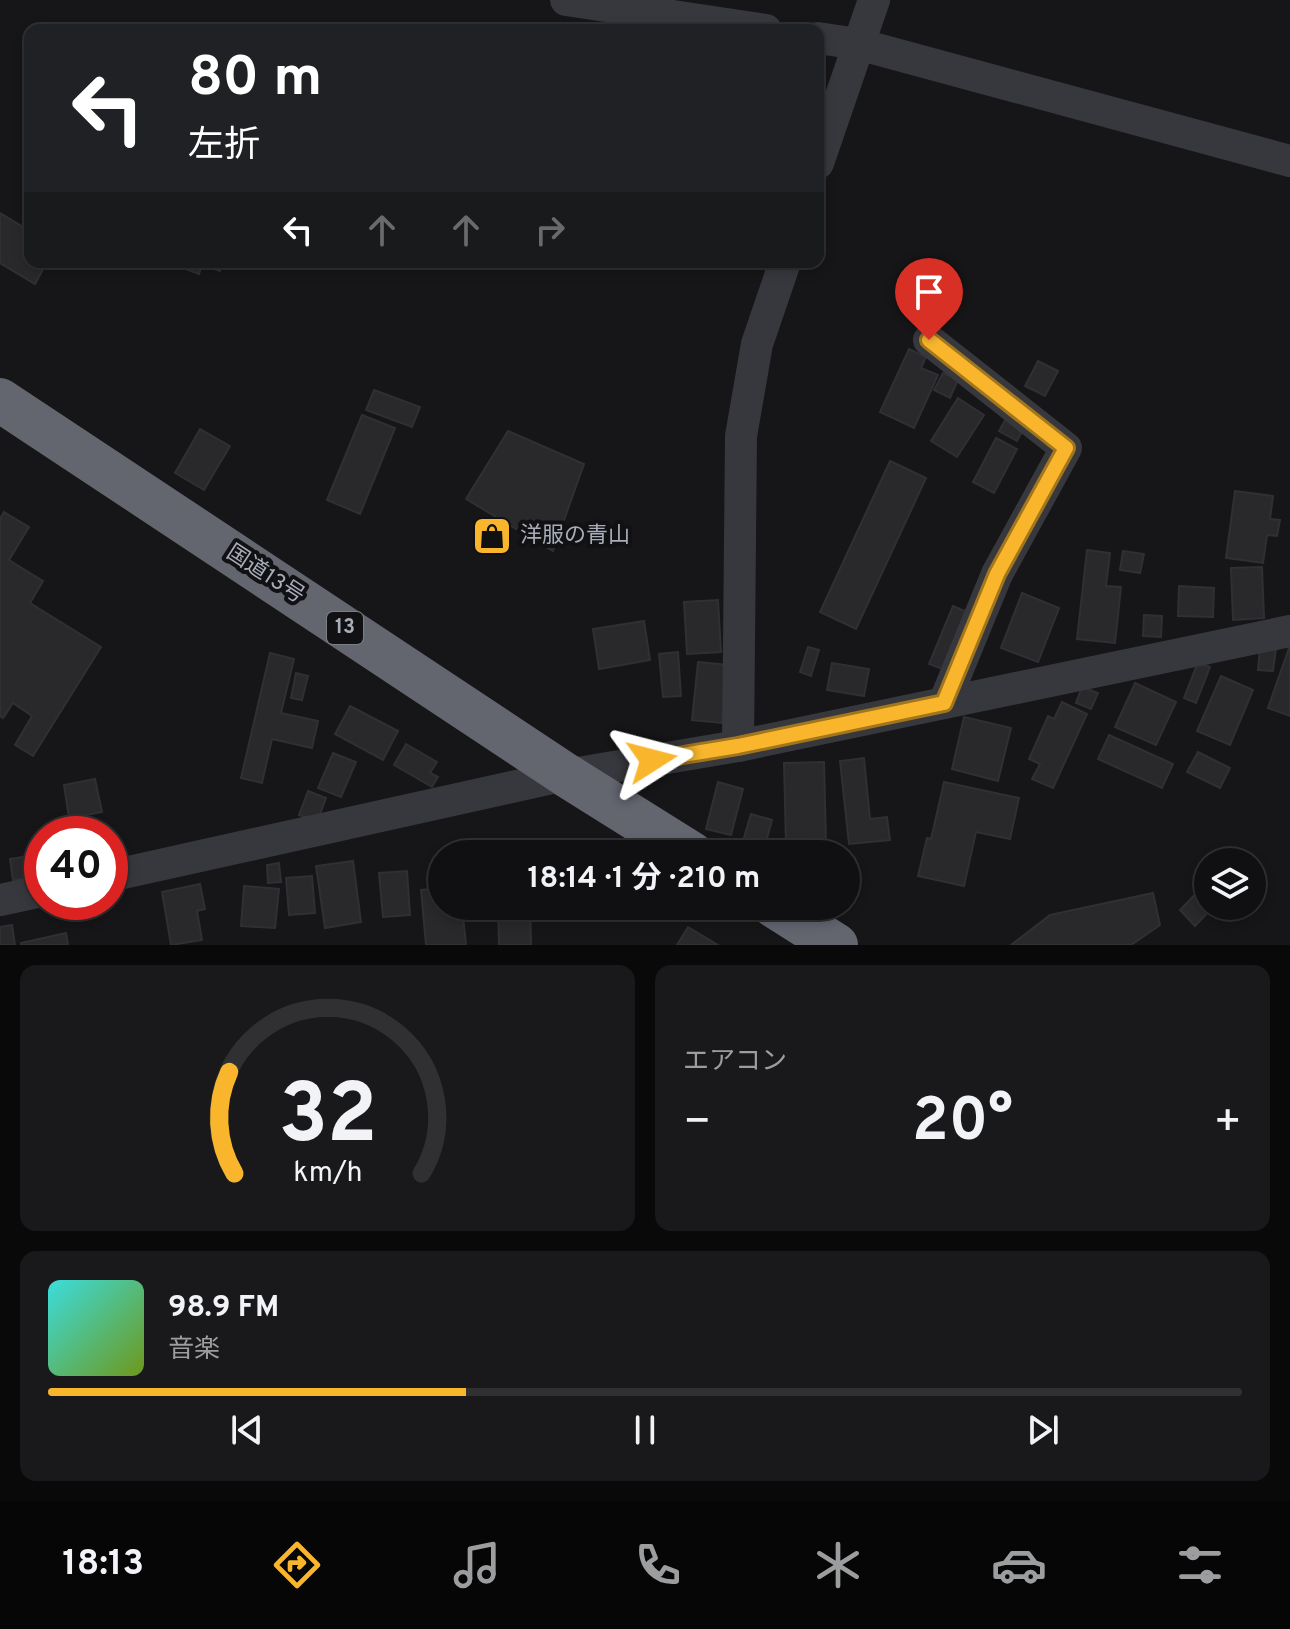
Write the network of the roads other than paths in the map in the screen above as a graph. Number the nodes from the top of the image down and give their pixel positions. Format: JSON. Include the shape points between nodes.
{"nodes":[{"id":1,"x":566,"y":0,"type":"edge"},
{"id":2,"x":874,"y":0,"type":"edge"},
{"id":3,"x":726,"y":24,"type":"edge"},
{"id":4,"x":824,"y":39,"type":"edge"},
{"id":5,"x":858,"y":44,"type":"junction"},
{"id":6,"x":824,"y":145,"type":"edge"},
{"id":7,"x":1290,"y":161,"type":"edge"},
{"id":8,"x":783,"y":268,"type":"edge"},
{"id":9,"x":929,"y":340,"type":"dead end"},
{"id":10,"x":0,"y":400,"type":"edge"},
{"id":11,"x":1290,"y":631,"type":"edge"},
{"id":12,"x":944,"y":703,"type":"junction"},
{"id":13,"x":738,"y":746,"type":"junction"},
{"id":14,"x":566,"y":775,"type":"junction"},
{"id":15,"x":670,"y":840,"type":"edge"},
{"id":16,"x":128,"y":872,"type":"edge"},
{"id":17,"x":24,"y":895,"type":"edge"},
{"id":18,"x":0,"y":900,"type":"edge"},
{"id":19,"x":796,"y":920,"type":"edge"},
{"id":20,"x":836,"y":945,"type":"edge"}],
"edges":[{"from":1,"to":3,"type":"street"},
{"from":2,"to":5,"type":"street"},
{"from":4,"to":5,"type":"street"},
{"from":5,"to":6,"type":"street"},
{"from":5,"to":7,"type":"street"},
{"from":8,"to":13,"type":"street","via":[[757,344],[741,436]]},
{"from":9,"to":12,"type":"street","via":[[1066,448],[997,574]]},
{"from":10,"to":14,"type":"highway","name":"国道13号","number":"13"},
{"from":11,"to":12,"type":"street"},
{"from":12,"to":13,"type":"street"},
{"from":13,"to":14,"type":"street"},
{"from":14,"to":15,"type":"highway","name":"国道13号","number":"13"},
{"from":14,"to":16,"type":"street"},
{"from":17,"to":18,"type":"street"},
{"from":19,"to":20,"type":"highway"}]}
